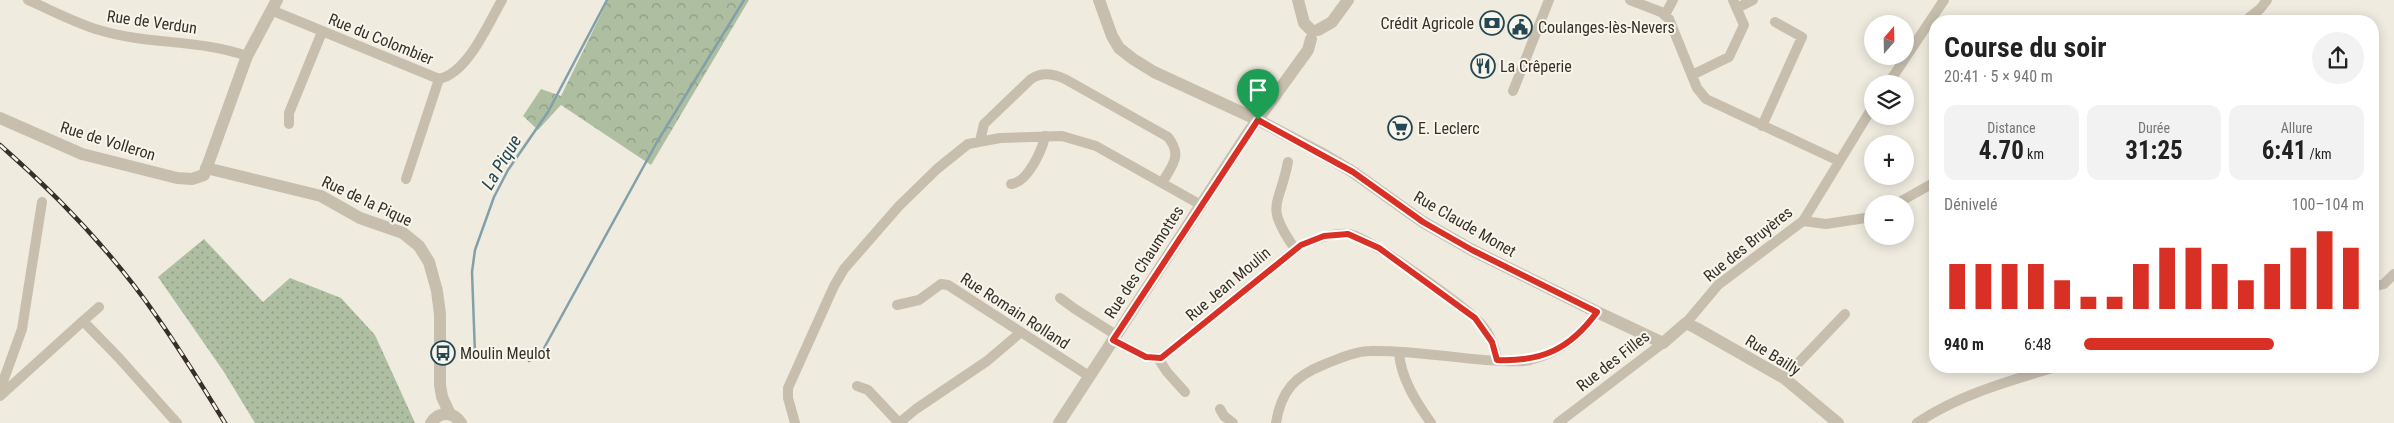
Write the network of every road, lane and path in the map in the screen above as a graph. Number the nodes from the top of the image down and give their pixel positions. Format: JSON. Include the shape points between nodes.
{"nodes":[{"id":1,"x":28,"y":0,"type":"edge"},
{"id":2,"x":502,"y":0,"type":"edge"},
{"id":3,"x":1099,"y":0,"type":"edge"},
{"id":4,"x":1298,"y":0,"type":"edge"},
{"id":5,"x":1348,"y":0,"type":"edge"},
{"id":6,"x":1548,"y":0,"type":"edge"},
{"id":7,"x":1630,"y":0,"type":"edge"},
{"id":8,"x":1674,"y":0,"type":"edge"},
{"id":9,"x":1753,"y":0,"type":"edge"},
{"id":10,"x":1944,"y":0,"type":"edge"},
{"id":11,"x":2267,"y":0,"type":"edge"},
{"id":12,"x":1735,"y":4,"type":"edge"},
{"id":13,"x":274,"y":5,"type":"edge"},
{"id":14,"x":1665,"y":15,"type":"junction"},
{"id":15,"x":1934,"y":15,"type":"edge"},
{"id":16,"x":2252,"y":15,"type":"edge"},
{"id":17,"x":1775,"y":22,"type":"dead end"},
{"id":18,"x":1929,"y":22,"type":"edge"},
{"id":19,"x":322,"y":32,"type":"junction"},
{"id":20,"x":1313,"y":33,"type":"junction"},
{"id":21,"x":247,"y":56,"type":"junction"},
{"id":22,"x":1692,"y":75,"type":"junction"},
{"id":23,"x":1894,"y":75,"type":"edge"},
{"id":24,"x":439,"y":79,"type":"junction"},
{"id":25,"x":1513,"y":91,"type":"dead end"},
{"id":26,"x":0,"y":118,"type":"edge"},
{"id":27,"x":1258,"y":120,"type":"junction"},
{"id":28,"x":1864,"y":121,"type":"edge"},
{"id":29,"x":289,"y":124,"type":"dead end"},
{"id":30,"x":1762,"y":126,"type":"junction"},
{"id":31,"x":1045,"y":136,"type":"junction"},
{"id":32,"x":980,"y":141,"type":"junction"},
{"id":33,"x":1839,"y":161,"type":"junction"},
{"id":34,"x":1288,"y":162,"type":"dead end"},
{"id":35,"x":206,"y":168,"type":"junction"},
{"id":36,"x":406,"y":179,"type":"dead end"},
{"id":37,"x":1162,"y":183,"type":"junction"},
{"id":38,"x":1010,"y":184,"type":"dead end"},
{"id":39,"x":1929,"y":185,"type":"edge"},
{"id":40,"x":1912,"y":195,"type":"edge"},
{"id":41,"x":42,"y":202,"type":"dead end"},
{"id":42,"x":1201,"y":205,"type":"junction"},
{"id":43,"x":1864,"y":218,"type":"edge"},
{"id":44,"x":1803,"y":221,"type":"junction"},
{"id":45,"x":1295,"y":249,"type":"junction"},
{"id":46,"x":2394,"y":274,"type":"edge"},
{"id":47,"x":2379,"y":285,"type":"edge"},
{"id":48,"x":1060,"y":298,"type":"dead end"},
{"id":49,"x":897,"y":306,"type":"dead end"},
{"id":50,"x":99,"y":307,"type":"dead end"},
{"id":51,"x":1597,"y":312,"type":"junction"},
{"id":52,"x":1845,"y":314,"type":"dead end"},
{"id":53,"x":83,"y":321,"type":"junction"},
{"id":54,"x":1686,"y":323,"type":"junction"},
{"id":55,"x":1021,"y":332,"type":"junction"},
{"id":56,"x":1114,"y":338,"type":"junction"},
{"id":57,"x":1664,"y":343,"type":"junction"},
{"id":58,"x":1399,"y":353,"type":"junction"},
{"id":59,"x":1158,"y":358,"type":"junction"},
{"id":60,"x":1497,"y":360,"type":"junction"},
{"id":61,"x":2037,"y":373,"type":"edge"},
{"id":62,"x":1089,"y":376,"type":"junction"},
{"id":63,"x":1784,"y":378,"type":"junction"},
{"id":64,"x":857,"y":386,"type":"dead end"},
{"id":65,"x":0,"y":390,"type":"edge"},
{"id":66,"x":1186,"y":392,"type":"dead end"},
{"id":67,"x":0,"y":396,"type":"edge"},
{"id":68,"x":1220,"y":409,"type":"dead end"},
{"id":69,"x":440,"y":418,"type":"edge"},
{"id":70,"x":177,"y":423,"type":"edge"},
{"id":71,"x":461,"y":423,"type":"edge"},
{"id":72,"x":795,"y":423,"type":"edge"},
{"id":73,"x":899,"y":423,"type":"edge"},
{"id":74,"x":1059,"y":423,"type":"edge"},
{"id":75,"x":1233,"y":423,"type":"edge"},
{"id":76,"x":1276,"y":423,"type":"edge"},
{"id":77,"x":1431,"y":423,"type":"edge"},
{"id":78,"x":1558,"y":423,"type":"edge"},
{"id":79,"x":1838,"y":423,"type":"edge"},
{"id":80,"x":1917,"y":423,"type":"edge"}],
"edges":[{"from":1,"to":21,"type":"street","name":"Rue de Verdun","via":[[99,30],[224,48]]},
{"from":2,"to":24,"type":"street","name":"Rue du Colombier","via":[[463,64],[452,74]]},
{"from":3,"to":27,"type":"street","name":"Rue Claude Monet","via":[[1112,36],[1119,48],[1133,59]]},
{"from":4,"to":20,"type":"street","via":[[1304,23]]},
{"from":5,"to":20,"type":"street","via":[[1332,22]]},
{"from":6,"to":25,"type":"street"},
{"from":7,"to":14,"type":"street"},
{"from":8,"to":14,"type":"street"},
{"from":9,"to":12,"type":"street"},
{"from":10,"to":15,"type":"street"},
{"from":11,"to":16,"type":"street"},
{"from":12,"to":22,"type":"street","via":[[1744,25],[1729,57]]},
{"from":13,"to":19,"type":"street","name":"Rue du Colombier"},
{"from":13,"to":21,"type":"street"},
{"from":14,"to":22,"type":"street","via":[[1672,24]]},
{"from":17,"to":30,"type":"street","via":[[1802,37]]},
{"from":18,"to":23,"type":"street"},
{"from":19,"to":24,"type":"street","name":"Rue du Colombier"},
{"from":19,"to":29,"type":"street","via":[[289,113]]},
{"from":20,"to":27,"type":"street","name":"Rue des Chaumottes","via":[[1308,50]]},
{"from":21,"to":35,"type":"street"},
{"from":22,"to":30,"type":"street","via":[[1700,93],[1711,103]]},
{"from":24,"to":36,"type":"street"},
{"from":26,"to":35,"type":"street","name":"Rue de Volleron","via":[[82,154],[176,178],[192,179],[204,175]]},
{"from":27,"to":42,"type":"street","name":"Rue des Chaumottes"},
{"from":27,"to":51,"type":"street","name":"Rue Claude Monet","via":[[1353,172],[1423,222],[1472,250]]},
{"from":28,"to":33,"type":"street","name":"Rue des Bruyères"},
{"from":30,"to":33,"type":"street"},
{"from":31,"to":32,"type":"street"},
{"from":31,"to":37,"type":"street","via":[[1062,136],[1096,146]]},
{"from":31,"to":38,"type":"street","via":[[1021,182]]},
{"from":32,"to":37,"type":"street","via":[[984,124],[1031,79],[1051,74],[1065,78],[1168,137],[1176,151],[1176,159]]},
{"from":32,"to":72,"type":"street","via":[[968,144],[937,169],[899,206],[844,269],[788,388]]},
{"from":33,"to":44,"type":"street","name":"Rue des Bruyères"},
{"from":34,"to":45,"type":"street","via":[[1275,205],[1281,227]]},
{"from":35,"to":69,"type":"street","name":"Rue de la Pique","via":[[321,196],[360,218],[412,239],[429,262],[437,291]]},
{"from":37,"to":42,"type":"street"},
{"from":39,"to":40,"type":"street"},
{"from":41,"to":65,"type":"street","via":[[22,329]]},
{"from":42,"to":56,"type":"street","name":"Rue des Chaumottes"},
{"from":43,"to":44,"type":"street","via":[[1826,224]]},
{"from":44,"to":54,"type":"street","name":"Rue des Bruyères","via":[[1718,285]]},
{"from":45,"to":59,"type":"street","name":"Rue Jean Moulin"},
{"from":45,"to":60,"type":"street","name":"Rue Jean Moulin","via":[[1314,239],[1335,234],[1348,234],[1367,241],[1475,318],[1492,342]]},
{"from":46,"to":47,"type":"street"},
{"from":48,"to":56,"type":"street"},
{"from":49,"to":55,"type":"street","name":"Rue Romain Rolland","via":[[920,300],[944,284]]},
{"from":50,"to":53,"type":"street"},
{"from":51,"to":57,"type":"street","name":"Rue Claude Monet"},
{"from":51,"to":60,"type":"street","via":[[1577,338],[1562,348],[1530,360]]},
{"from":52,"to":63,"type":"street"},
{"from":53,"to":67,"type":"street"},
{"from":53,"to":70,"type":"street"},
{"from":54,"to":57,"type":"street","name":"Rue des Filles"},
{"from":54,"to":63,"type":"street","name":"Rue Bailly"},
{"from":55,"to":62,"type":"street","name":"Rue Romain Rolland"},
{"from":55,"to":73,"type":"street","via":[[987,361]]},
{"from":56,"to":59,"type":"street","via":[[1146,357]]},
{"from":56,"to":62,"type":"street","name":"Rue des Chaumottes"},
{"from":57,"to":78,"type":"street","name":"Rue des Filles"},
{"from":58,"to":60,"type":"street"},
{"from":58,"to":76,"type":"street","via":[[1362,352],[1304,372],[1285,396]]},
{"from":58,"to":77,"type":"street","via":[[1407,383]]},
{"from":59,"to":66,"type":"street"},
{"from":61,"to":80,"type":"street","via":[[1947,404]]},
{"from":62,"to":74,"type":"street","name":"Rue des Chaumottes"},
{"from":63,"to":79,"type":"street","name":"Rue Bailly"},
{"from":64,"to":73,"type":"street","via":[[868,390]]},
{"from":68,"to":75,"type":"street"},
{"from":69,"to":71,"type":"street"}]}
